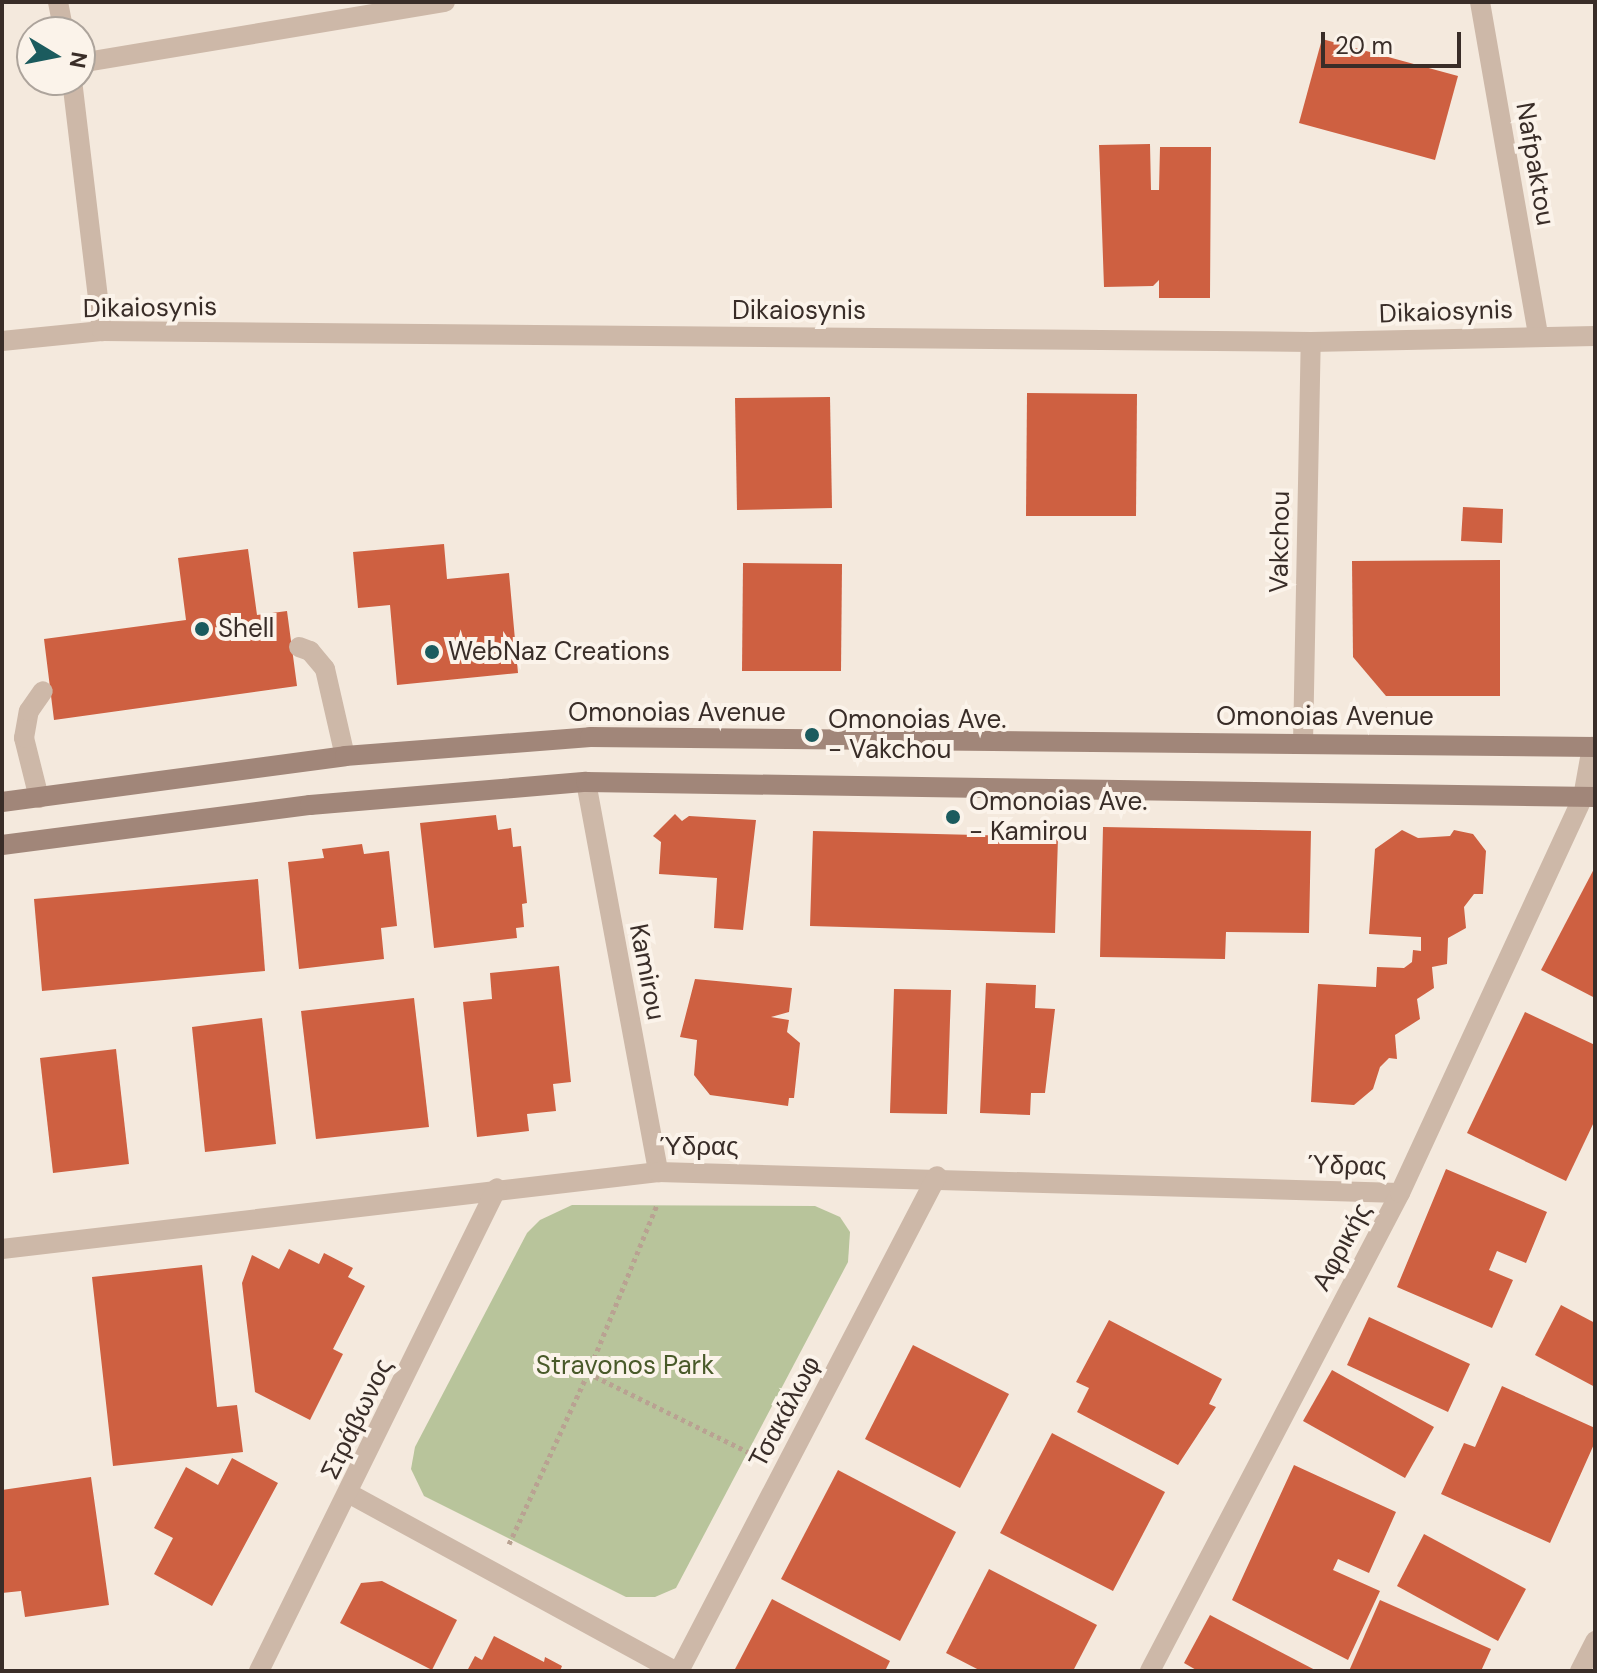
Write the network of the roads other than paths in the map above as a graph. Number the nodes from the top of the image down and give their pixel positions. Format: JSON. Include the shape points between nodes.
{"nodes":[{"id":1,"x":445,"y":2,"type":"edge"},
{"id":2,"x":1480,"y":2,"type":"edge"},
{"id":3,"x":96,"y":60,"type":"edge"},
{"id":4,"x":74,"y":96,"type":"edge"},
{"id":5,"x":102,"y":331,"type":"junction"},
{"id":6,"x":1538,"y":336,"type":"junction"},
{"id":7,"x":1595,"y":336,"type":"edge"},
{"id":8,"x":2,"y":341,"type":"edge"},
{"id":9,"x":1311,"y":342,"type":"junction"},
{"id":10,"x":299,"y":647,"type":"dead end"},
{"id":11,"x":43,"y":691,"type":"dead end"},
{"id":12,"x":1303,"y":744,"type":"junction"},
{"id":13,"x":1593,"y":747,"type":"edge"},
{"id":14,"x":345,"y":756,"type":"junction"},
{"id":15,"x":586,"y":782,"type":"junction"},
{"id":16,"x":1589,"y":797,"type":"edge"},
{"id":17,"x":39,"y":798,"type":"junction"},
{"id":18,"x":2,"y":802,"type":"edge"},
{"id":19,"x":2,"y":845,"type":"edge"},
{"id":20,"x":658,"y":1172,"type":"junction"},
{"id":21,"x":937,"y":1176,"type":"junction"},
{"id":22,"x":497,"y":1188,"type":"junction"},
{"id":23,"x":1400,"y":1193,"type":"junction"},
{"id":24,"x":2,"y":1249,"type":"edge"},
{"id":25,"x":350,"y":1494,"type":"junction"},
{"id":26,"x":1595,"y":1641,"type":"edge"},
{"id":27,"x":259,"y":1671,"type":"edge"},
{"id":28,"x":676,"y":1671,"type":"edge"},
{"id":29,"x":1150,"y":1671,"type":"edge"},
{"id":30,"x":1580,"y":1671,"type":"edge"}],
"edges":[{"from":1,"to":3,"type":"street"},
{"from":2,"to":6,"type":"street","name":"Nafpaktou"},
{"from":4,"to":5,"type":"street"},
{"from":5,"to":8,"type":"street","name":"Dikaiosynis"},
{"from":5,"to":9,"type":"street","name":"Dikaiosynis"},
{"from":6,"to":7,"type":"street","name":"Dikaiosynis"},
{"from":6,"to":9,"type":"street","name":"Dikaiosynis"},
{"from":9,"to":12,"type":"street","name":"Vakchou"},
{"from":10,"to":14,"type":"street","via":[[310,651],[325,669]]},
{"from":11,"to":17,"type":"street","via":[[29,711],[24,738]]},
{"from":12,"to":13,"type":"main road","name":"Omonoias Avenue"},
{"from":12,"to":14,"type":"main road","name":"Omonoias Avenue","via":[[590,737]]},
{"from":13,"to":16,"type":"street","name":"Αφρικής"},
{"from":14,"to":17,"type":"main road","name":"Omonoias Avenue"},
{"from":15,"to":16,"type":"main road"},
{"from":15,"to":19,"type":"main road","via":[[310,805]]},
{"from":15,"to":20,"type":"street","name":"Kamirou"},
{"from":16,"to":23,"type":"street","name":"Αφρικής"},
{"from":17,"to":18,"type":"main road","name":"Omonoias Avenue"},
{"from":20,"to":21,"type":"street","name":"Ύδρας"},
{"from":20,"to":22,"type":"street","name":"Ύδρας"},
{"from":21,"to":23,"type":"street","name":"Ύδρας"},
{"from":21,"to":28,"type":"street","name":"Τσακάλωφ"},
{"from":22,"to":24,"type":"street","name":"Ύδρας"},
{"from":22,"to":25,"type":"street","name":"Στράβωνος"},
{"from":23,"to":29,"type":"street","name":"Αφρικής"},
{"from":25,"to":27,"type":"street","name":"Στράβωνος"},
{"from":25,"to":28,"type":"street"},
{"from":26,"to":30,"type":"street"}]}
